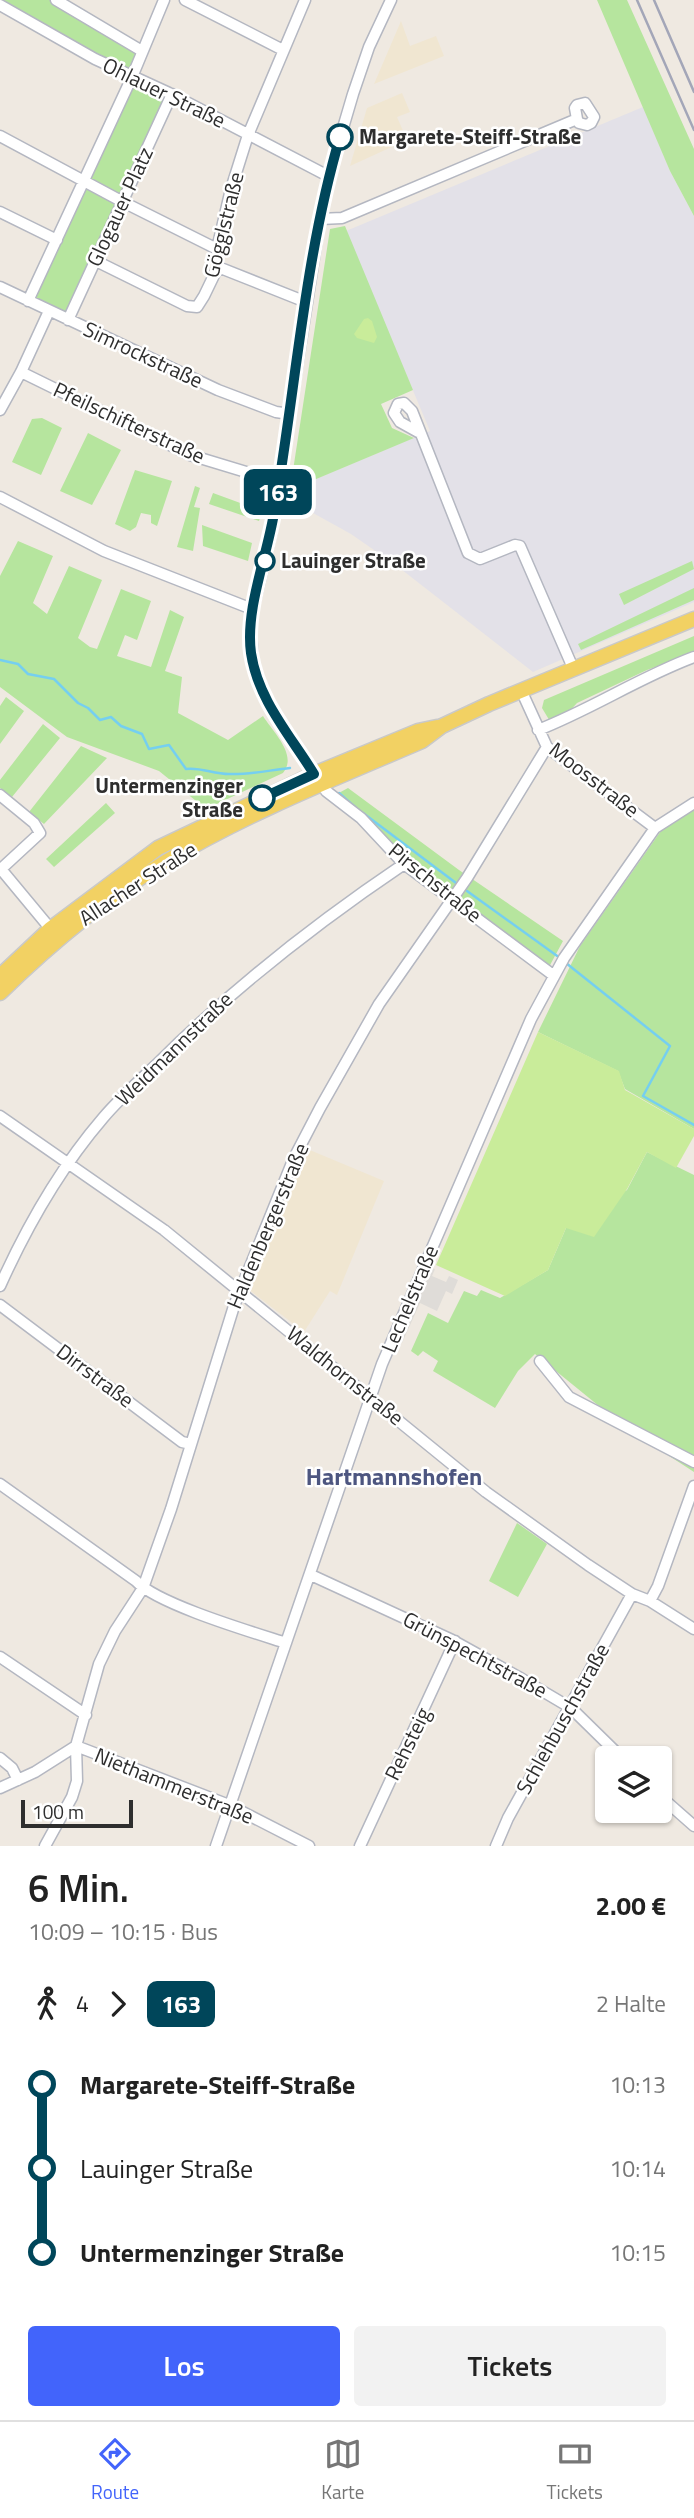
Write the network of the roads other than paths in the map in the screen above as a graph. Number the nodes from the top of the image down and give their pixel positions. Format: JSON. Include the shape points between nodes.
{"nodes":[{"id":1,"x":56,"y":0,"type":"edge"},
{"id":2,"x":164,"y":0,"type":"edge"},
{"id":3,"x":185,"y":0,"type":"edge"},
{"id":4,"x":305,"y":0,"type":"edge"},
{"id":5,"x":391,"y":0,"type":"edge"},
{"id":6,"x":0,"y":5,"type":"edge"},
{"id":7,"x":75,"y":5,"type":"edge"},
{"id":8,"x":283,"y":50,"type":"junction"},
{"id":9,"x":142,"y":51,"type":"junction"},
{"id":10,"x":132,"y":77,"type":"junction"},
{"id":11,"x":172,"y":94,"type":"junction"},
{"id":12,"x":577,"y":119,"type":"dead end"},
{"id":13,"x":248,"y":135,"type":"junction"},
{"id":14,"x":0,"y":136,"type":"edge"},
{"id":15,"x":330,"y":177,"type":"junction"},
{"id":16,"x":84,"y":181,"type":"junction"},
{"id":17,"x":123,"y":202,"type":"junction"},
{"id":18,"x":0,"y":212,"type":"edge"},
{"id":19,"x":320,"y":219,"type":"junction"},
{"id":20,"x":57,"y":240,"type":"junction"},
{"id":21,"x":217,"y":248,"type":"junction"},
{"id":22,"x":96,"y":261,"type":"junction"},
{"id":23,"x":218,"y":267,"type":"junction"},
{"id":24,"x":0,"y":287,"type":"edge"},
{"id":25,"x":28,"y":301,"type":"junction"},
{"id":26,"x":306,"y":302,"type":"junction"},
{"id":27,"x":49,"y":311,"type":"junction"},
{"id":28,"x":68,"y":320,"type":"junction"},
{"id":29,"x":22,"y":372,"type":"junction"},
{"id":30,"x":0,"y":410,"type":"edge"},
{"id":31,"x":290,"y":414,"type":"junction"},
{"id":32,"x":418,"y":432,"type":"dead end"},
{"id":33,"x":279,"y":482,"type":"junction"},
{"id":34,"x":0,"y":497,"type":"edge"},
{"id":35,"x":252,"y":609,"type":"junction"},
{"id":36,"x":694,"y":619,"type":"edge"},
{"id":37,"x":694,"y":657,"type":"edge"},
{"id":38,"x":573,"y":668,"type":"junction"},
{"id":39,"x":521,"y":690,"type":"junction"},
{"id":40,"x":538,"y":730,"type":"junction"},
{"id":41,"x":547,"y":747,"type":"junction"},
{"id":42,"x":318,"y":780,"type":"junction"},
{"id":43,"x":0,"y":795,"type":"edge"},
{"id":44,"x":694,"y":803,"type":"edge"},
{"id":45,"x":655,"y":828,"type":"junction"},
{"id":46,"x":404,"y":864,"type":"junction"},
{"id":47,"x":0,"y":869,"type":"edge"},
{"id":48,"x":453,"y":899,"type":"junction"},
{"id":49,"x":54,"y":934,"type":"junction"},
{"id":50,"x":553,"y":975,"type":"junction"},
{"id":51,"x":0,"y":976,"type":"edge"},
{"id":52,"x":0,"y":993,"type":"edge"},
{"id":53,"x":0,"y":1116,"type":"edge"},
{"id":54,"x":69,"y":1164,"type":"junction"},
{"id":55,"x":0,"y":1286,"type":"edge"},
{"id":56,"x":240,"y":1290,"type":"junction"},
{"id":57,"x":0,"y":1305,"type":"edge"},
{"id":58,"x":540,"y":1361,"type":"dead end"},
{"id":59,"x":371,"y":1399,"type":"junction"},
{"id":60,"x":191,"y":1444,"type":"junction"},
{"id":61,"x":694,"y":1462,"type":"edge"},
{"id":62,"x":0,"y":1484,"type":"edge"},
{"id":63,"x":694,"y":1486,"type":"edge"},
{"id":64,"x":311,"y":1575,"type":"junction"},
{"id":65,"x":143,"y":1588,"type":"junction"},
{"id":66,"x":632,"y":1594,"type":"junction"},
{"id":67,"x":650,"y":1601,"type":"junction"},
{"id":68,"x":694,"y":1629,"type":"edge"},
{"id":69,"x":455,"y":1641,"type":"junction"},
{"id":70,"x":286,"y":1643,"type":"junction"},
{"id":71,"x":0,"y":1657,"type":"edge"},
{"id":72,"x":571,"y":1708,"type":"junction"},
{"id":73,"x":86,"y":1715,"type":"junction"},
{"id":74,"x":76,"y":1746,"type":"junction"},
{"id":75,"x":610,"y":1746,"type":"edge"},
{"id":76,"x":0,"y":1758,"type":"edge"},
{"id":77,"x":19,"y":1780,"type":"junction"},
{"id":78,"x":0,"y":1788,"type":"edge"},
{"id":79,"x":229,"y":1805,"type":"junction"},
{"id":80,"x":672,"y":1807,"type":"edge"},
{"id":81,"x":694,"y":1826,"type":"edge"},
{"id":82,"x":45,"y":1846,"type":"edge"},
{"id":83,"x":216,"y":1846,"type":"edge"},
{"id":84,"x":309,"y":1846,"type":"edge"},
{"id":85,"x":360,"y":1846,"type":"edge"},
{"id":86,"x":496,"y":1846,"type":"edge"}],
"edges":[{"from":1,"to":7,"type":"street","name":"Ohlauer Straße"},
{"from":2,"to":9,"type":"street","name":"Glogauer Platz"},
{"from":3,"to":8,"type":"street"},
{"from":4,"to":8,"type":"street","name":"Gögglstraße"},
{"from":5,"to":15,"type":"street","via":[[363,64]]},
{"from":6,"to":10,"type":"street","name":"Ohlauer Straße"},
{"from":7,"to":9,"type":"street","name":"Ohlauer Straße"},
{"from":8,"to":13,"type":"street","name":"Gögglstraße"},
{"from":9,"to":10,"type":"street","name":"Glogauer Platz"},
{"from":10,"to":11,"type":"street","name":"Ohlauer Straße"},
{"from":10,"to":16,"type":"street","name":"Glogauer Platz"},
{"from":11,"to":13,"type":"street","name":"Ohlauer Straße"},
{"from":11,"to":17,"type":"street","name":"Glogauer Platz"},
{"from":12,"to":19,"type":"street","via":[[342,218]]},
{"from":13,"to":15,"type":"street","name":"Ohlauer Straße"},
{"from":13,"to":21,"type":"street","name":"Gögglstraße"},
{"from":14,"to":16,"type":"street"},
{"from":15,"to":19,"type":"street"},
{"from":16,"to":17,"type":"street"},
{"from":16,"to":20,"type":"street","name":"Glogauer Platz"},
{"from":17,"to":21,"type":"street"},
{"from":17,"to":22,"type":"street","name":"Glogauer Platz"},
{"from":18,"to":20,"type":"street"},
{"from":19,"to":26,"type":"street"},
{"from":20,"to":25,"type":"street","name":"Glogauer Platz"},
{"from":21,"to":23,"type":"street","name":"Gögglstraße"},
{"from":22,"to":23,"type":"street","name":"Gögglstraße","via":[[187,306],[197,306]]},
{"from":22,"to":28,"type":"street","name":"Glogauer Platz"},
{"from":23,"to":26,"type":"street"},
{"from":24,"to":25,"type":"street","name":"Simrockstraße"},
{"from":25,"to":27,"type":"street","name":"Simrockstraße"},
{"from":26,"to":31,"type":"street"},
{"from":27,"to":28,"type":"street","name":"Simrockstraße"},
{"from":27,"to":29,"type":"street"},
{"from":28,"to":31,"type":"street","name":"Simrockstraße","via":[[218,390]]},
{"from":29,"to":30,"type":"street"},
{"from":29,"to":33,"type":"street","name":"Pfeilschifterstraße","via":[[190,455]]},
{"from":31,"to":33,"type":"street"},
{"from":32,"to":38,"type":"street","via":[[468,554],[480,559],[515,545],[521,548]]},
{"from":33,"to":35,"type":"street"},
{"from":34,"to":35,"type":"street","via":[[104,551]]},
{"from":35,"to":42,"type":"street","via":[[250,641],[260,687]]},
{"from":36,"to":38,"type":"main road","name":"Allacher Straße"},
{"from":37,"to":40,"type":"street"},
{"from":38,"to":39,"type":"main road","name":"Allacher Straße"},
{"from":39,"to":40,"type":"street","name":"Moosstraße"},
{"from":39,"to":42,"type":"main road","name":"Allacher Straße","via":[[442,726],[422,741]]},
{"from":40,"to":41,"type":"street","name":"Moosstraße"},
{"from":41,"to":45,"type":"street","name":"Moosstraße"},
{"from":41,"to":48,"type":"street","name":"Haldenbergerstraße"},
{"from":42,"to":46,"type":"street","name":"Pirschstraße"},
{"from":42,"to":49,"type":"main road","name":"Allacher Straße","via":[[167,861]]},
{"from":43,"to":47,"type":"street","via":[[40,833]]},
{"from":44,"to":45,"type":"street","name":"Lechelstraße"},
{"from":45,"to":50,"type":"street","name":"Lechelstraße"},
{"from":46,"to":48,"type":"street","name":"Pirschstraße"},
{"from":46,"to":54,"type":"street","name":"Weidmannstraße","via":[[239,986],[103,1118]]},
{"from":47,"to":49,"type":"street"},
{"from":48,"to":50,"type":"street","name":"Pirschstraße"},
{"from":48,"to":56,"type":"street","name":"Haldenbergerstraße","via":[[379,1004],[320,1108]]},
{"from":49,"to":51,"type":"main road","name":"Allacher Straße"},
{"from":49,"to":52,"type":"main road","name":"Allacher Straße"},
{"from":50,"to":59,"type":"street","name":"Lechelstraße","via":[[397,1327]]},
{"from":53,"to":54,"type":"street","name":"Waldhornstraße"},
{"from":54,"to":55,"type":"street","name":"Weidmannstraße","via":[[39,1208]]},
{"from":54,"to":56,"type":"street","name":"Waldhornstraße"},
{"from":56,"to":59,"type":"street","name":"Waldhornstraße"},
{"from":56,"to":60,"type":"street","name":"Haldenbergerstraße"},
{"from":57,"to":60,"type":"street","name":"Dirrstraße","via":[[182,1442]]},
{"from":58,"to":61,"type":"street","via":[[569,1397]]},
{"from":59,"to":64,"type":"street","name":"Lechelstraße"},
{"from":59,"to":66,"type":"street","name":"Waldhornstraße","via":[[486,1492]]},
{"from":60,"to":65,"type":"street","name":"Haldenbergerstraße"},
{"from":62,"to":65,"type":"street"},
{"from":63,"to":67,"type":"street"},
{"from":64,"to":69,"type":"street","name":"Grünspechtstraße"},
{"from":64,"to":70,"type":"street","name":"Lechelstraße"},
{"from":65,"to":70,"type":"street"},
{"from":65,"to":73,"type":"street","name":"Haldenbergerstraße","via":[[99,1664]]},
{"from":66,"to":67,"type":"street","name":"Waldhornstraße"},
{"from":66,"to":72,"type":"street","name":"Schlehbuschstraße"},
{"from":67,"to":68,"type":"street","name":"Waldhornstraße"},
{"from":69,"to":72,"type":"street","name":"Grünspechtstraße"},
{"from":69,"to":85,"type":"street","name":"Rehsteig"},
{"from":70,"to":79,"type":"street","name":"Lechelstraße"},
{"from":71,"to":73,"type":"street"},
{"from":72,"to":75,"type":"street","name":"Grünspechtstraße"},
{"from":72,"to":86,"type":"street","name":"Schlehbuschstraße"},
{"from":73,"to":74,"type":"street","name":"Haldenbergerstraße"},
{"from":74,"to":77,"type":"street"},
{"from":74,"to":79,"type":"street","name":"Niethammerstraße"},
{"from":74,"to":82,"type":"street","name":"Haldenbergerstraße","via":[[77,1781]]},
{"from":76,"to":77,"type":"street"},
{"from":77,"to":78,"type":"street"},
{"from":79,"to":83,"type":"street","name":"Lechelstraße"},
{"from":79,"to":84,"type":"street","name":"Niethammerstraße"},
{"from":80,"to":81,"type":"street"}]}
